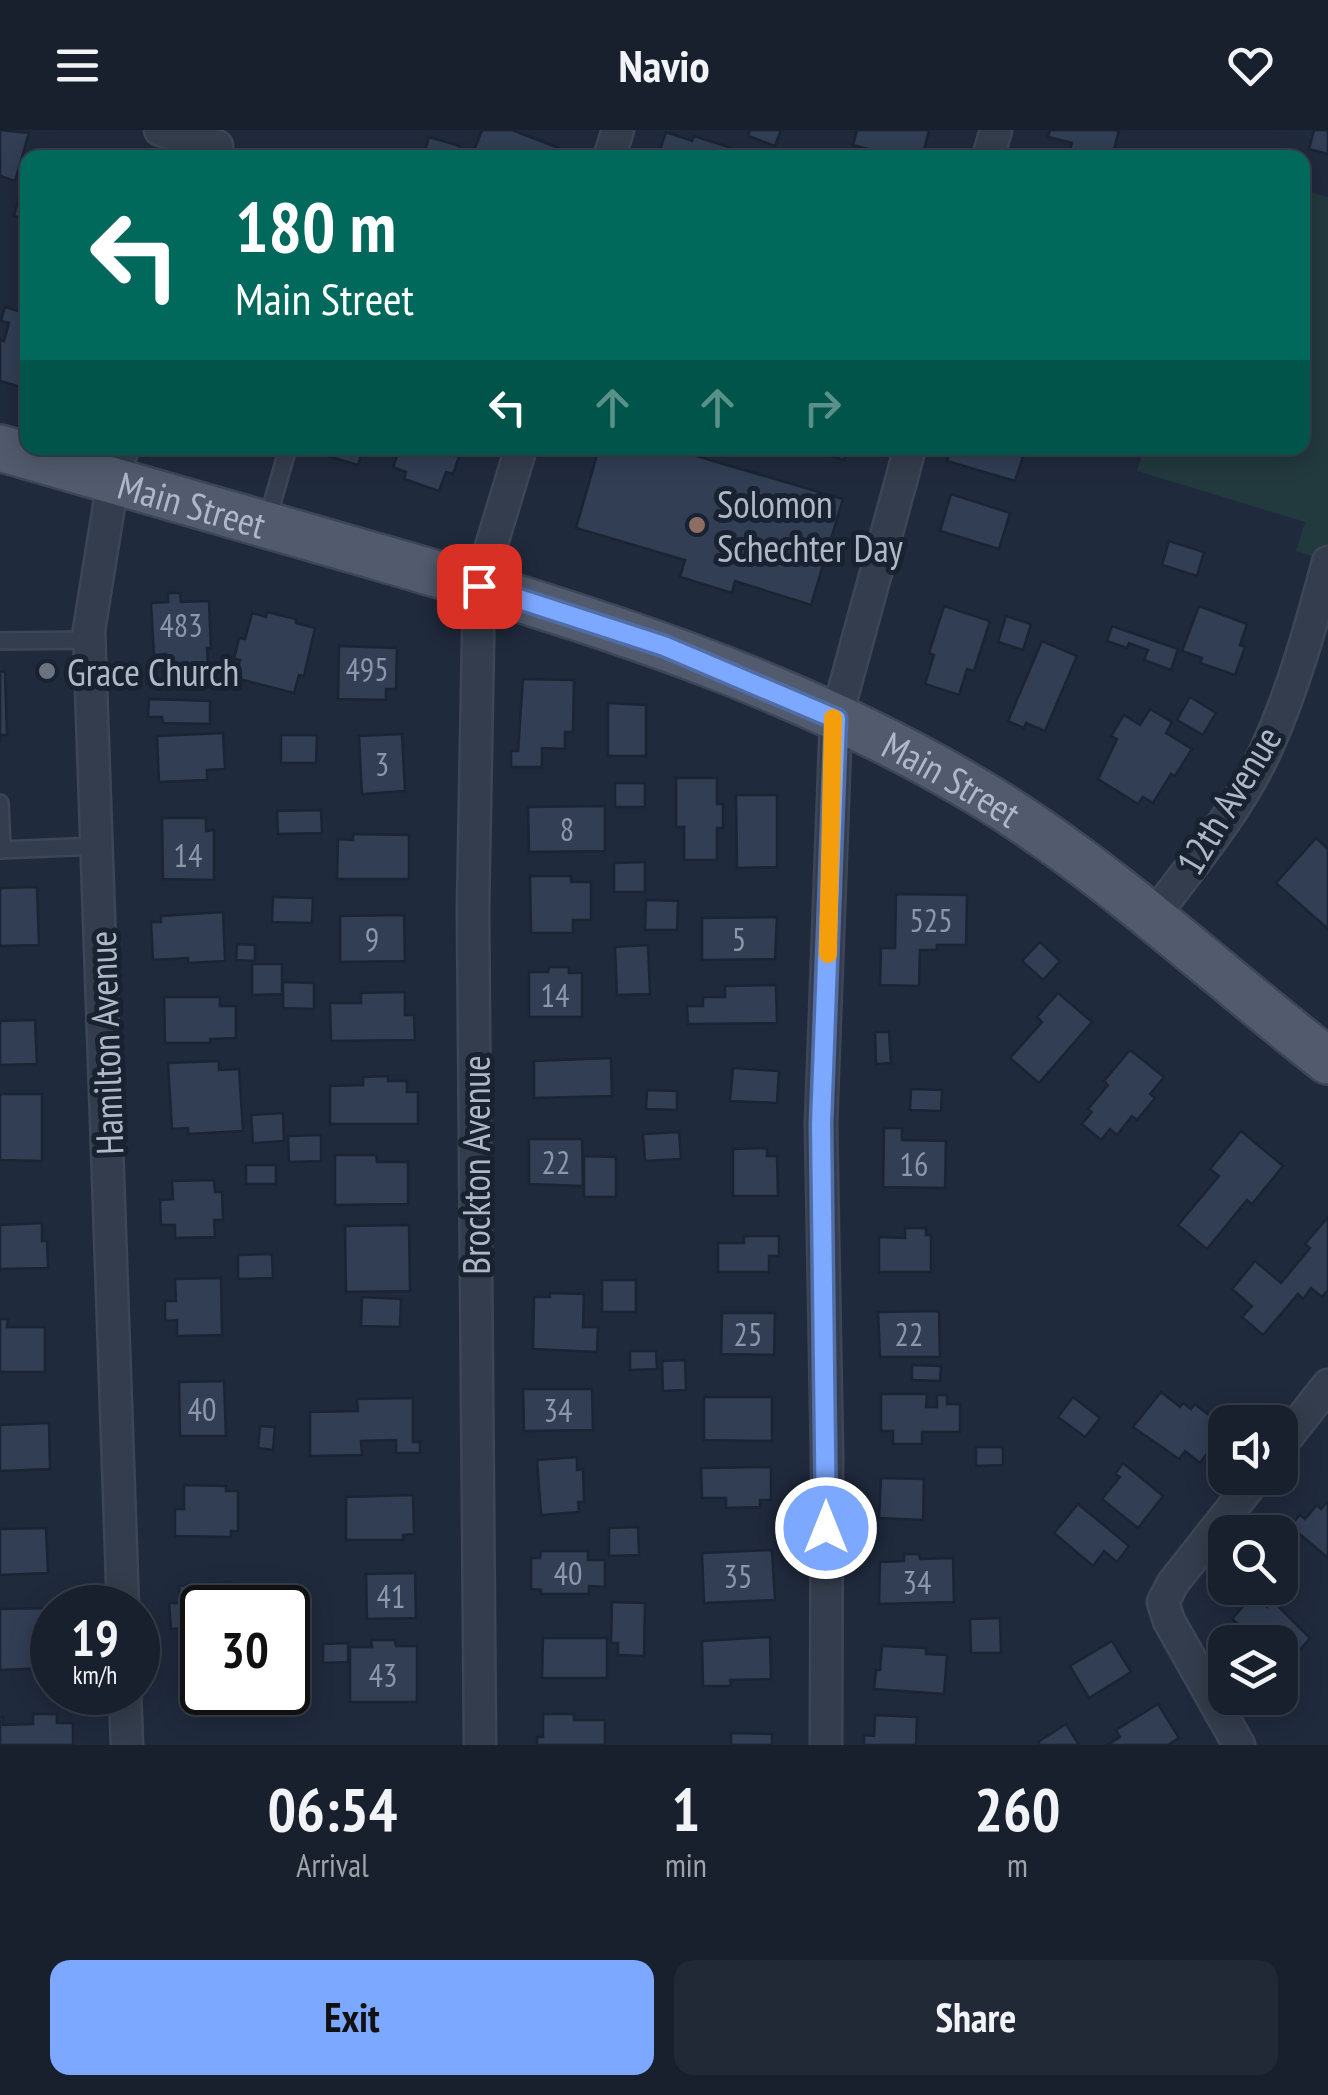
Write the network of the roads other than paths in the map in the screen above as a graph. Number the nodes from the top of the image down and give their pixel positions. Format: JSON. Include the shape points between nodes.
{"nodes":[{"id":1,"x":160,"y":130,"type":"edge"},
{"id":2,"x":218,"y":145,"type":"edge"},
{"id":3,"x":52,"y":455,"type":"edge"},
{"id":4,"x":286,"y":455,"type":"edge"},
{"id":5,"x":519,"y":455,"type":"edge"},
{"id":6,"x":908,"y":455,"type":"edge"},
{"id":7,"x":118,"y":464,"type":"edge"},
{"id":8,"x":266,"y":524,"type":"junction"},
{"id":9,"x":1328,"y":562,"type":"edge"},
{"id":10,"x":479,"y":586,"type":"junction"},
{"id":11,"x":89,"y":640,"type":"junction"},
{"id":12,"x":0,"y":641,"type":"edge"},
{"id":13,"x":836,"y":719,"type":"junction"},
{"id":14,"x":0,"y":803,"type":"edge"},
{"id":15,"x":98,"y":846,"type":"junction"},
{"id":16,"x":1,"y":850,"type":"edge"},
{"id":17,"x":1153,"y":917,"type":"junction"},
{"id":18,"x":1328,"y":1062,"type":"edge"},
{"id":19,"x":1328,"y":1386,"type":"edge"},
{"id":20,"x":1298,"y":1424,"type":"edge"},
{"id":21,"x":1242,"y":1495,"type":"edge"},
{"id":22,"x":121,"y":1585,"type":"edge"},
{"id":23,"x":126,"y":1715,"type":"edge"},
{"id":24,"x":127,"y":1745,"type":"edge"},
{"id":25,"x":480,"y":1745,"type":"edge"},
{"id":26,"x":826,"y":1745,"type":"edge"},
{"id":27,"x":1240,"y":1745,"type":"edge"}],
"edges":[{"from":1,"to":2,"type":"street"},
{"from":3,"to":7,"type":"main road","name":"Main Street"},
{"from":4,"to":8,"type":"lane"},
{"from":5,"to":10,"type":"street","name":"Brockton Avenue"},
{"from":6,"to":13,"type":"street"},
{"from":7,"to":8,"type":"main road","name":"Main Street"},
{"from":7,"to":11,"type":"street","name":"Hamilton Avenue"},
{"from":8,"to":10,"type":"main road","name":"Main Street"},
{"from":9,"to":17,"type":"street","name":"12th Avenue","via":[[1295,677],[1264,753]]},
{"from":10,"to":13,"type":"main road","name":"Main Street","via":[[692,657]]},
{"from":10,"to":25,"type":"street","name":"Brockton Avenue","via":[[473,928]]},
{"from":11,"to":12,"type":"lane"},
{"from":11,"to":15,"type":"street","name":"Hamilton Avenue"},
{"from":13,"to":17,"type":"main road","name":"Main Street","via":[[988,798]]},
{"from":13,"to":26,"type":"street","via":[[821,1124]]},
{"from":14,"to":16,"type":"lane"},
{"from":15,"to":16,"type":"lane"},
{"from":15,"to":22,"type":"street","name":"Hamilton Avenue"},
{"from":17,"to":18,"type":"main road","name":"Main Street"},
{"from":19,"to":20,"type":"street"},
{"from":21,"to":27,"type":"street","via":[[1163,1602]]},
{"from":23,"to":24,"type":"street"}]}
